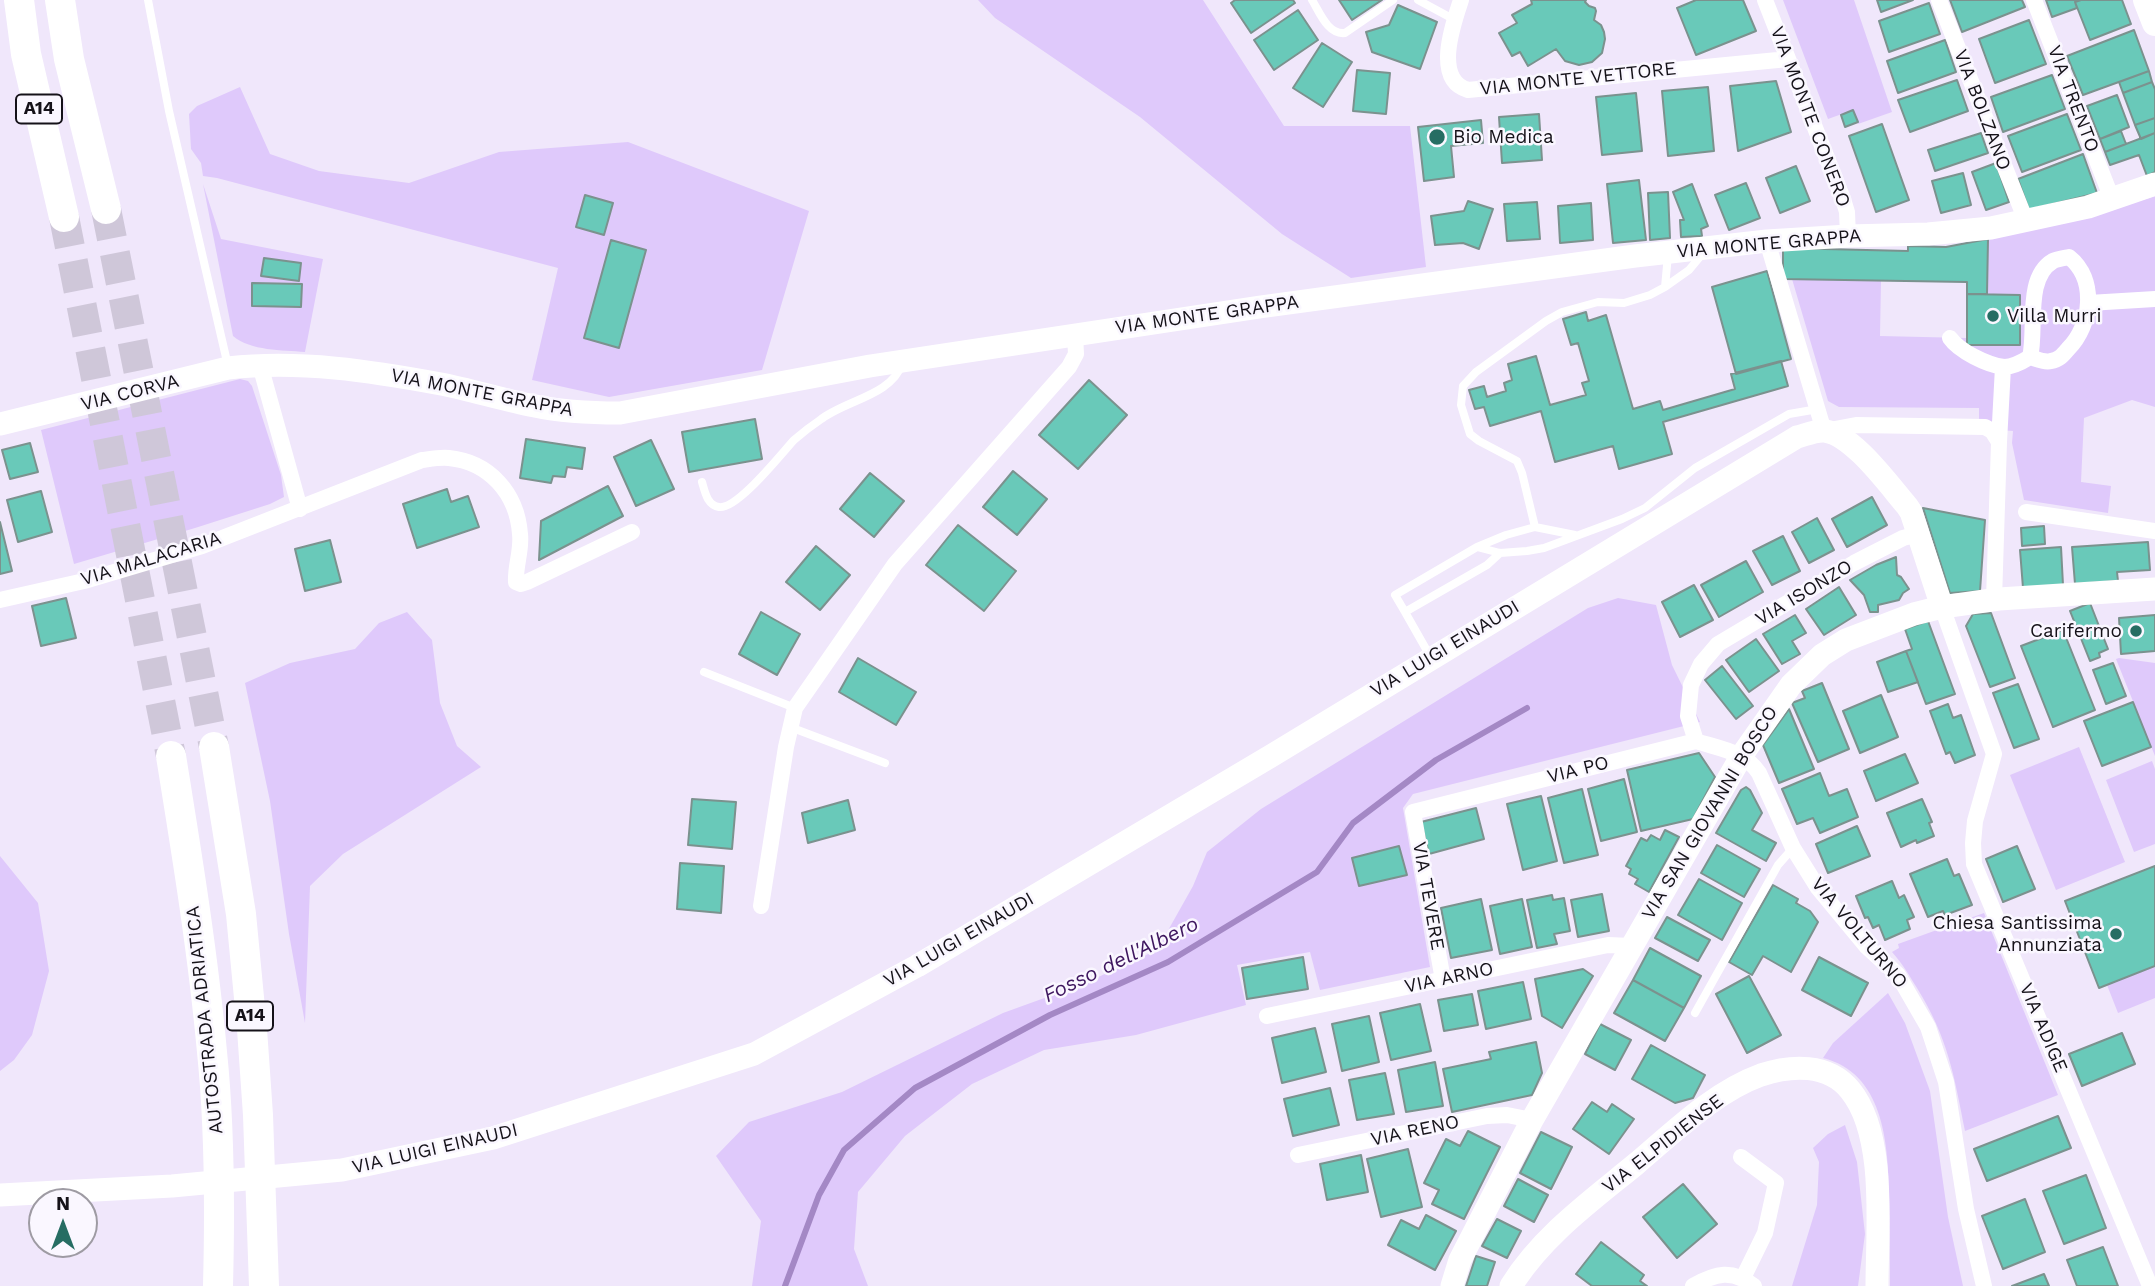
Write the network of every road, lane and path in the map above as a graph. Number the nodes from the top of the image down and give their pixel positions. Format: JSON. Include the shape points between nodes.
{"nodes":[{"id":1,"x":19,"y":0,"type":"edge"},
{"id":2,"x":60,"y":0,"type":"edge"},
{"id":3,"x":148,"y":0,"type":"edge"},
{"id":4,"x":1312,"y":0,"type":"edge"},
{"id":5,"x":1393,"y":0,"type":"edge"},
{"id":6,"x":1418,"y":0,"type":"edge"},
{"id":7,"x":1461,"y":0,"type":"edge"},
{"id":8,"x":1765,"y":0,"type":"edge"},
{"id":9,"x":1939,"y":0,"type":"edge"},
{"id":10,"x":2034,"y":0,"type":"edge"},
{"id":11,"x":2146,"y":0,"type":"edge"},
{"id":12,"x":1455,"y":20,"type":"junction"},
{"id":13,"x":2155,"y":23,"type":"edge"},
{"id":14,"x":1788,"y":59,"type":"junction"},
{"id":15,"x":2155,"y":184,"type":"edge"},
{"id":16,"x":2112,"y":199,"type":"junction"},
{"id":17,"x":106,"y":209,"type":"tunnel mouth"},
{"id":18,"x":64,"y":217,"type":"tunnel mouth"},
{"id":19,"x":2026,"y":221,"type":"junction"},
{"id":20,"x":1848,"y":236,"type":"junction"},
{"id":21,"x":1768,"y":241,"type":"junction"},
{"id":22,"x":1707,"y":248,"type":"junction"},
{"id":23,"x":1668,"y":252,"type":"junction"},
{"id":24,"x":1665,"y":287,"type":"junction"},
{"id":25,"x":2155,"y":299,"type":"edge"},
{"id":26,"x":2089,"y":303,"type":"junction"},
{"id":27,"x":1075,"y":335,"type":"junction"},
{"id":28,"x":1951,"y":338,"type":"dead end"},
{"id":29,"x":2030,"y":357,"type":"junction"},
{"id":30,"x":903,"y":361,"type":"junction"},
{"id":31,"x":260,"y":365,"type":"junction"},
{"id":32,"x":2003,"y":367,"type":"junction"},
{"id":33,"x":228,"y":368,"type":"junction"},
{"id":34,"x":1821,"y":420,"type":"junction"},
{"id":35,"x":0,"y":424,"type":"edge"},
{"id":36,"x":1999,"y":442,"type":"junction"},
{"id":37,"x":702,"y":482,"type":"dead end"},
{"id":38,"x":300,"y":509,"type":"junction"},
{"id":39,"x":2026,"y":512,"type":"dead end"},
{"id":40,"x":1535,"y":527,"type":"junction"},
{"id":41,"x":2155,"y":531,"type":"edge"},
{"id":42,"x":632,"y":532,"type":"dead end"},
{"id":43,"x":1918,"y":534,"type":"junction"},
{"id":44,"x":1578,"y":535,"type":"junction"},
{"id":45,"x":1478,"y":547,"type":"junction"},
{"id":46,"x":1500,"y":553,"type":"junction"},
{"id":47,"x":2155,"y":589,"type":"edge"},
{"id":48,"x":0,"y":600,"type":"edge"},
{"id":49,"x":1994,"y":600,"type":"junction"},
{"id":50,"x":1942,"y":607,"type":"junction"},
{"id":51,"x":1405,"y":612,"type":"junction"},
{"id":52,"x":1431,"y":658,"type":"junction"},
{"id":53,"x":704,"y":672,"type":"dead end"},
{"id":54,"x":795,"y":708,"type":"junction"},
{"id":55,"x":790,"y":727,"type":"junction"},
{"id":56,"x":1696,"y":741,"type":"junction"},
{"id":57,"x":214,"y":747,"type":"tunnel mouth"},
{"id":58,"x":1742,"y":755,"type":"junction"},
{"id":59,"x":171,"y":756,"type":"tunnel mouth"},
{"id":60,"x":885,"y":763,"type":"dead end"},
{"id":61,"x":1413,"y":812,"type":"joint"},
{"id":62,"x":1793,"y":848,"type":"junction"},
{"id":63,"x":761,"y":906,"type":"dead end"},
{"id":64,"x":1631,"y":946,"type":"junction"},
{"id":65,"x":1443,"y":980,"type":"junction"},
{"id":66,"x":1696,"y":1013,"type":"dead end"},
{"id":67,"x":1268,"y":1016,"type":"dead end"},
{"id":68,"x":1532,"y":1120,"type":"junction"},
{"id":69,"x":1298,"y":1155,"type":"dead end"},
{"id":70,"x":1741,"y":1157,"type":"dead end"},
{"id":71,"x":0,"y":1195,"type":"edge"},
{"id":72,"x":1749,"y":1282,"type":"edge"},
{"id":73,"x":218,"y":1286,"type":"edge"},
{"id":74,"x":264,"y":1286,"type":"edge"},
{"id":75,"x":1452,"y":1286,"type":"edge"},
{"id":76,"x":1511,"y":1286,"type":"edge"},
{"id":77,"x":1693,"y":1286,"type":"edge"},
{"id":78,"x":1877,"y":1286,"type":"edge"},
{"id":79,"x":1984,"y":1286,"type":"edge"},
{"id":80,"x":2150,"y":1286,"type":"edge"}],
"edges":[{"from":1,"to":18,"type":"highway","number":"A14","via":[[26,54]]},
{"from":2,"to":17,"type":"highway","number":"A14","via":[[69,60]]},
{"from":3,"to":33,"type":"lane"},
{"from":4,"to":5,"type":"lane","via":[[1338,34]]},
{"from":6,"to":12,"type":"lane"},
{"from":7,"to":12,"type":"street","name":"VIA MONTE VETTORE"},
{"from":8,"to":14,"type":"street","name":"VIA MONTE CONERO"},
{"from":9,"to":19,"type":"street","name":"VIA BOLZANO"},
{"from":10,"to":16,"type":"street","name":"VIA TRENTO"},
{"from":11,"to":13,"type":"main road"},
{"from":12,"to":14,"type":"street","name":"VIA MONTE VETTORE","via":[[1448,65],[1453,80],[1468,90]]},
{"from":14,"to":20,"type":"street","name":"VIA MONTE CONERO","via":[[1843,199]]},
{"from":15,"to":16,"type":"street","name":"VIA MONTE GRAPPA"},
{"from":16,"to":19,"type":"street","name":"VIA MONTE GRAPPA"},
{"from":19,"to":20,"type":"street","name":"VIA MONTE GRAPPA","via":[[1962,232]]},
{"from":20,"to":21,"type":"street","name":"VIA MONTE GRAPPA"},
{"from":21,"to":22,"type":"street","name":"VIA MONTE GRAPPA"},
{"from":21,"to":34,"type":"street"},
{"from":22,"to":23,"type":"street","name":"VIA MONTE GRAPPA"},
{"from":22,"to":24,"type":"lane","via":[[1696,264]]},
{"from":23,"to":24,"type":"lane"},
{"from":23,"to":27,"type":"street","name":"VIA MONTE GRAPPA"},
{"from":24,"to":40,"type":"lane","via":[[1625,303],[1598,302],[1562,312],[1463,386],[1461,405],[1470,434],[1517,461]]},
{"from":25,"to":26,"type":"street"},
{"from":26,"to":29,"type":"street","via":[[2084,327],[2059,358],[2048,362]]},
{"from":26,"to":29,"type":"street","via":[[2078,264],[2069,257],[2053,261],[2042,271],[2034,290]]},
{"from":27,"to":30,"type":"street","name":"VIA MONTE GRAPPA"},
{"from":27,"to":54,"type":"street","via":[[1076,354],[1069,367],[895,564]]},
{"from":28,"to":32,"type":"street","via":[[1962,350]]},
{"from":29,"to":32,"type":"street"},
{"from":30,"to":31,"type":"street","name":"VIA MONTE GRAPPA","via":[[620,413],[533,406],[442,384],[336,367]]},
{"from":30,"to":37,"type":"lane","via":[[887,386],[826,415],[797,437],[730,505],[720,508],[711,504]]},
{"from":31,"to":33,"type":"street","name":"VIA CORVA"},
{"from":31,"to":38,"type":"street"},
{"from":32,"to":36,"type":"street"},
{"from":33,"to":35,"type":"street","name":"VIA CORVA"},
{"from":34,"to":36,"type":"street","via":[[1856,425],[1985,427]]},
{"from":34,"to":43,"type":"street","via":[[1864,456],[1907,506]]},
{"from":34,"to":44,"type":"lane","via":[[1789,414],[1695,468],[1646,508]]},
{"from":34,"to":52,"type":"street","name":"VIA LUIGI EINAUDI"},
{"from":36,"to":49,"type":"street"},
{"from":38,"to":42,"type":"street","name":"VIA MALACARIA","via":[[422,460],[447,457],[477,464],[498,480],[513,500],[520,532],[516,582],[527,582]]},
{"from":38,"to":48,"type":"street","name":"VIA MALACARIA","via":[[202,546]]},
{"from":39,"to":41,"type":"street"},
{"from":40,"to":44,"type":"lane"},
{"from":40,"to":45,"type":"lane"},
{"from":43,"to":50,"type":"street"},
{"from":43,"to":56,"type":"street","name":"VIA ISONZO","via":[[1854,563],[1718,644],[1691,685],[1688,716]]},
{"from":44,"to":46,"type":"lane","via":[[1544,548]]},
{"from":45,"to":46,"type":"lane"},
{"from":45,"to":51,"type":"lane","via":[[1395,594]]},
{"from":46,"to":51,"type":"lane"},
{"from":47,"to":49,"type":"street","name":"VIA SAN GIOVANNI BOSCO"},
{"from":49,"to":50,"type":"street","name":"VIA SAN GIOVANNI BOSCO"},
{"from":50,"to":58,"type":"street","name":"VIA SAN GIOVANNI BOSCO","via":[[1872,628],[1822,655],[1791,684]]},
{"from":50,"to":80,"type":"street","name":"VIA ADIGE","via":[[1994,754],[1975,821],[1974,864]]},
{"from":51,"to":52,"type":"lane"},
{"from":52,"to":71,"type":"street","name":"VIA LUIGI EINAUDI","via":[[917,966],[754,1054],[493,1138],[342,1170],[172,1186]]},
{"from":53,"to":54,"type":"lane"},
{"from":54,"to":55,"type":"street"},
{"from":55,"to":60,"type":"lane"},
{"from":55,"to":63,"type":"street"},
{"from":56,"to":58,"type":"street"},
{"from":56,"to":61,"type":"street","name":"VIA PO"},
{"from":57,"to":74,"type":"highway","number":"A14","via":[[247,978]]},
{"from":58,"to":62,"type":"street","name":"VIA VOLTURNO","via":[[1759,773]]},
{"from":58,"to":64,"type":"street","name":"VIA SAN GIOVANNI BOSCO"},
{"from":59,"to":73,"type":"highway","name":"AUTOSTRADA ADRIATICA","number":"A14","via":[[212,1055]]},
{"from":61,"to":65,"type":"street","name":"VIA TEVERE"},
{"from":62,"to":66,"type":"lane","via":[[1778,865]]},
{"from":62,"to":79,"type":"street","name":"VIA VOLTURNO","via":[[1835,911],[1898,975],[1928,1027],[1946,1082],[1966,1209]]},
{"from":64,"to":65,"type":"street","name":"VIA ARNO","via":[[1608,945]]},
{"from":64,"to":68,"type":"street","name":"VIA SAN GIOVANNI BOSCO"},
{"from":65,"to":67,"type":"street","name":"VIA ARNO"},
{"from":68,"to":69,"type":"street","name":"VIA RENO","via":[[1487,1116]]},
{"from":68,"to":75,"type":"street","name":"VIA SAN GIOVANNI BOSCO","via":[[1460,1260]]},
{"from":70,"to":72,"type":"street","via":[[1776,1183]]},
{"from":72,"to":77,"type":"street","via":[[1731,1274],[1709,1277]]},
{"from":76,"to":78,"type":"street","name":"VIA ELPIDIENSE","via":[[1550,1237],[1714,1101],[1760,1076],[1808,1069],[1838,1078],[1867,1120],[1876,1182]]}]}
